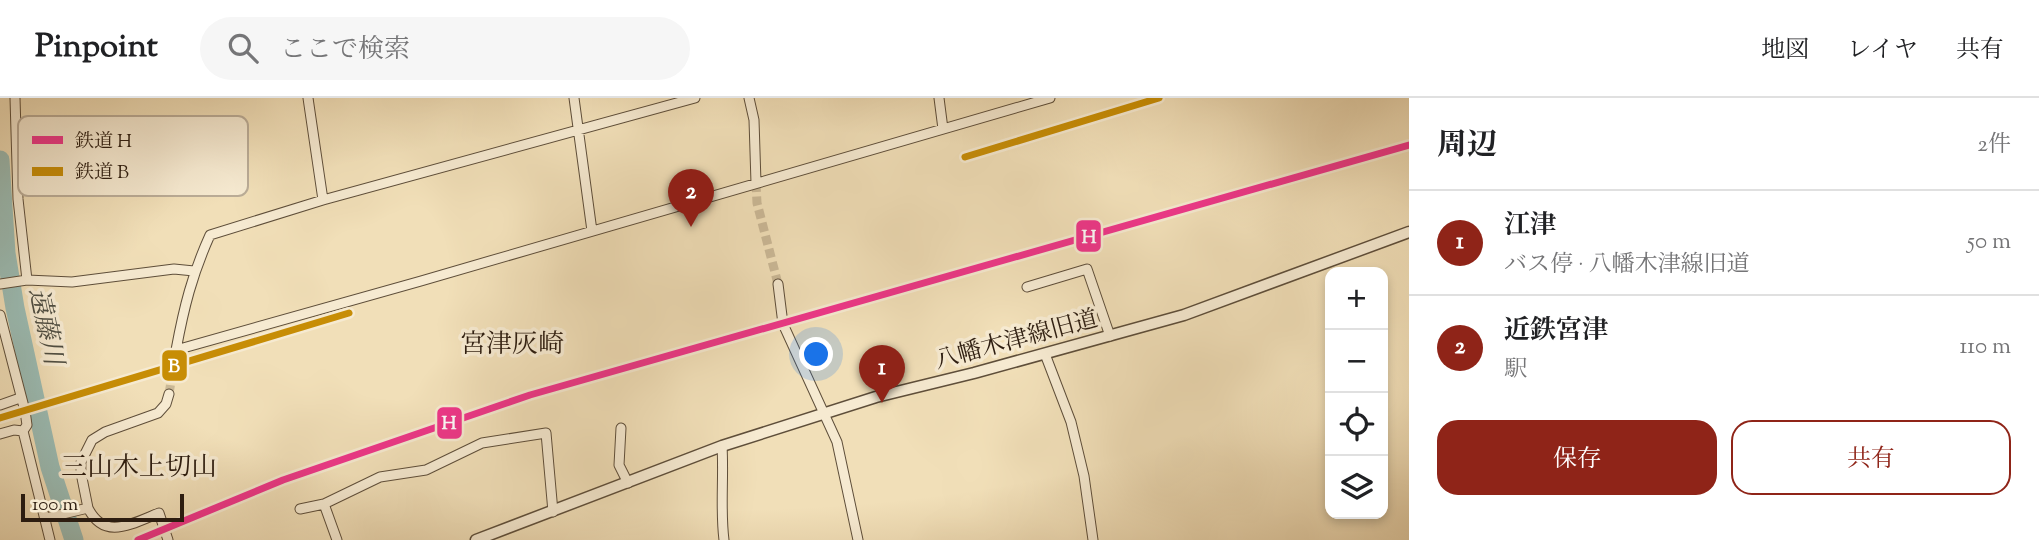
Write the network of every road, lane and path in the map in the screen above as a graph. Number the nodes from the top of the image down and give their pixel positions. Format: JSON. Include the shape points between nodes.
{"nodes":[{"id":1,"x":15,"y":98,"type":"edge"},
{"id":2,"x":308,"y":98,"type":"edge"},
{"id":3,"x":574,"y":98,"type":"edge"},
{"id":4,"x":695,"y":98,"type":"edge"},
{"id":5,"x":749,"y":98,"type":"edge"},
{"id":6,"x":939,"y":98,"type":"edge"},
{"id":7,"x":1050,"y":98,"type":"edge"},
{"id":8,"x":943,"y":129,"type":"junction"},
{"id":9,"x":579,"y":131,"type":"junction"},
{"id":10,"x":756,"y":183,"type":"junction"},
{"id":11,"x":323,"y":200,"type":"junction"},
{"id":12,"x":592,"y":231,"type":"junction"},
{"id":13,"x":1409,"y":232,"type":"edge"},
{"id":14,"x":194,"y":271,"type":"junction"},
{"id":15,"x":25,"y":280,"type":"junction"},
{"id":16,"x":0,"y":284,"type":"edge"},
{"id":17,"x":778,"y":284,"type":"tunnel mouth"},
{"id":18,"x":1027,"y":287,"type":"dead end"},
{"id":19,"x":0,"y":315,"type":"edge"},
{"id":20,"x":1110,"y":335,"type":"junction"},
{"id":21,"x":1045,"y":354,"type":"junction"},
{"id":22,"x":169,"y":394,"type":"tunnel mouth"},
{"id":23,"x":20,"y":398,"type":"junction"},
{"id":24,"x":0,"y":405,"type":"edge"},
{"id":25,"x":822,"y":414,"type":"junction"},
{"id":26,"x":621,"y":429,"type":"dead end"},
{"id":27,"x":23,"y":431,"type":"junction"},
{"id":28,"x":0,"y":434,"type":"edge"},
{"id":29,"x":722,"y":446,"type":"junction"},
{"id":30,"x":628,"y":483,"type":"junction"},
{"id":31,"x":324,"y":504,"type":"junction"},
{"id":32,"x":88,"y":508,"type":"junction"},
{"id":33,"x":300,"y":509,"type":"dead end"},
{"id":34,"x":553,"y":512,"type":"junction"},
{"id":35,"x":46,"y":518,"type":"junction"},
{"id":36,"x":50,"y":540,"type":"edge"},
{"id":37,"x":168,"y":540,"type":"edge"},
{"id":38,"x":337,"y":540,"type":"edge"},
{"id":39,"x":476,"y":540,"type":"edge"},
{"id":40,"x":724,"y":540,"type":"edge"},
{"id":41,"x":858,"y":540,"type":"edge"},
{"id":42,"x":1093,"y":540,"type":"edge"}],
"edges":[{"from":1,"to":15,"type":"street"},
{"from":2,"to":11,"type":"street"},
{"from":3,"to":9,"type":"street"},
{"from":4,"to":9,"type":"street"},
{"from":5,"to":10,"type":"street"},
{"from":6,"to":8,"type":"street"},
{"from":7,"to":8,"type":"street"},
{"from":8,"to":10,"type":"street"},
{"from":9,"to":11,"type":"street"},
{"from":9,"to":12,"type":"street"},
{"from":10,"to":12,"type":"street"},
{"from":11,"to":14,"type":"street","via":[[211,235]]},
{"from":12,"to":14,"type":"street","via":[[176,350]]},
{"from":13,"to":20,"type":"street","name":"八幡木津線旧道","via":[[1184,315]]},
{"from":14,"to":15,"type":"street","via":[[174,269],[72,282]]},
{"from":15,"to":16,"type":"street"},
{"from":17,"to":25,"type":"street","via":[[783,324]]},
{"from":18,"to":20,"type":"street","via":[[1087,269]]},
{"from":19,"to":23,"type":"street"},
{"from":20,"to":21,"type":"street","name":"八幡木津線旧道"},
{"from":21,"to":25,"type":"street","name":"八幡木津線旧道"},
{"from":21,"to":42,"type":"street","via":[[1071,422]]},
{"from":22,"to":32,"type":"street","via":[[158,414],[92,440],[80,473]]},
{"from":23,"to":24,"type":"street"},
{"from":23,"to":27,"type":"street","via":[[27,425]]},
{"from":25,"to":29,"type":"street","name":"八幡木津線旧道"},
{"from":25,"to":41,"type":"street","via":[[837,442]]},
{"from":26,"to":30,"type":"street","via":[[619,465]]},
{"from":27,"to":28,"type":"street"},
{"from":27,"to":35,"type":"street"},
{"from":29,"to":30,"type":"street","name":"八幡木津線旧道"},
{"from":29,"to":40,"type":"street"},
{"from":30,"to":34,"type":"street","name":"八幡木津線旧道"},
{"from":31,"to":33,"type":"street"},
{"from":31,"to":34,"type":"street","via":[[380,477],[426,470],[482,443],[546,433]]},
{"from":31,"to":38,"type":"street"},
{"from":32,"to":35,"type":"street"},
{"from":32,"to":37,"type":"street","via":[[104,530],[159,513]]},
{"from":34,"to":39,"type":"street","name":"八幡木津線旧道"},
{"from":35,"to":36,"type":"street"}]}
